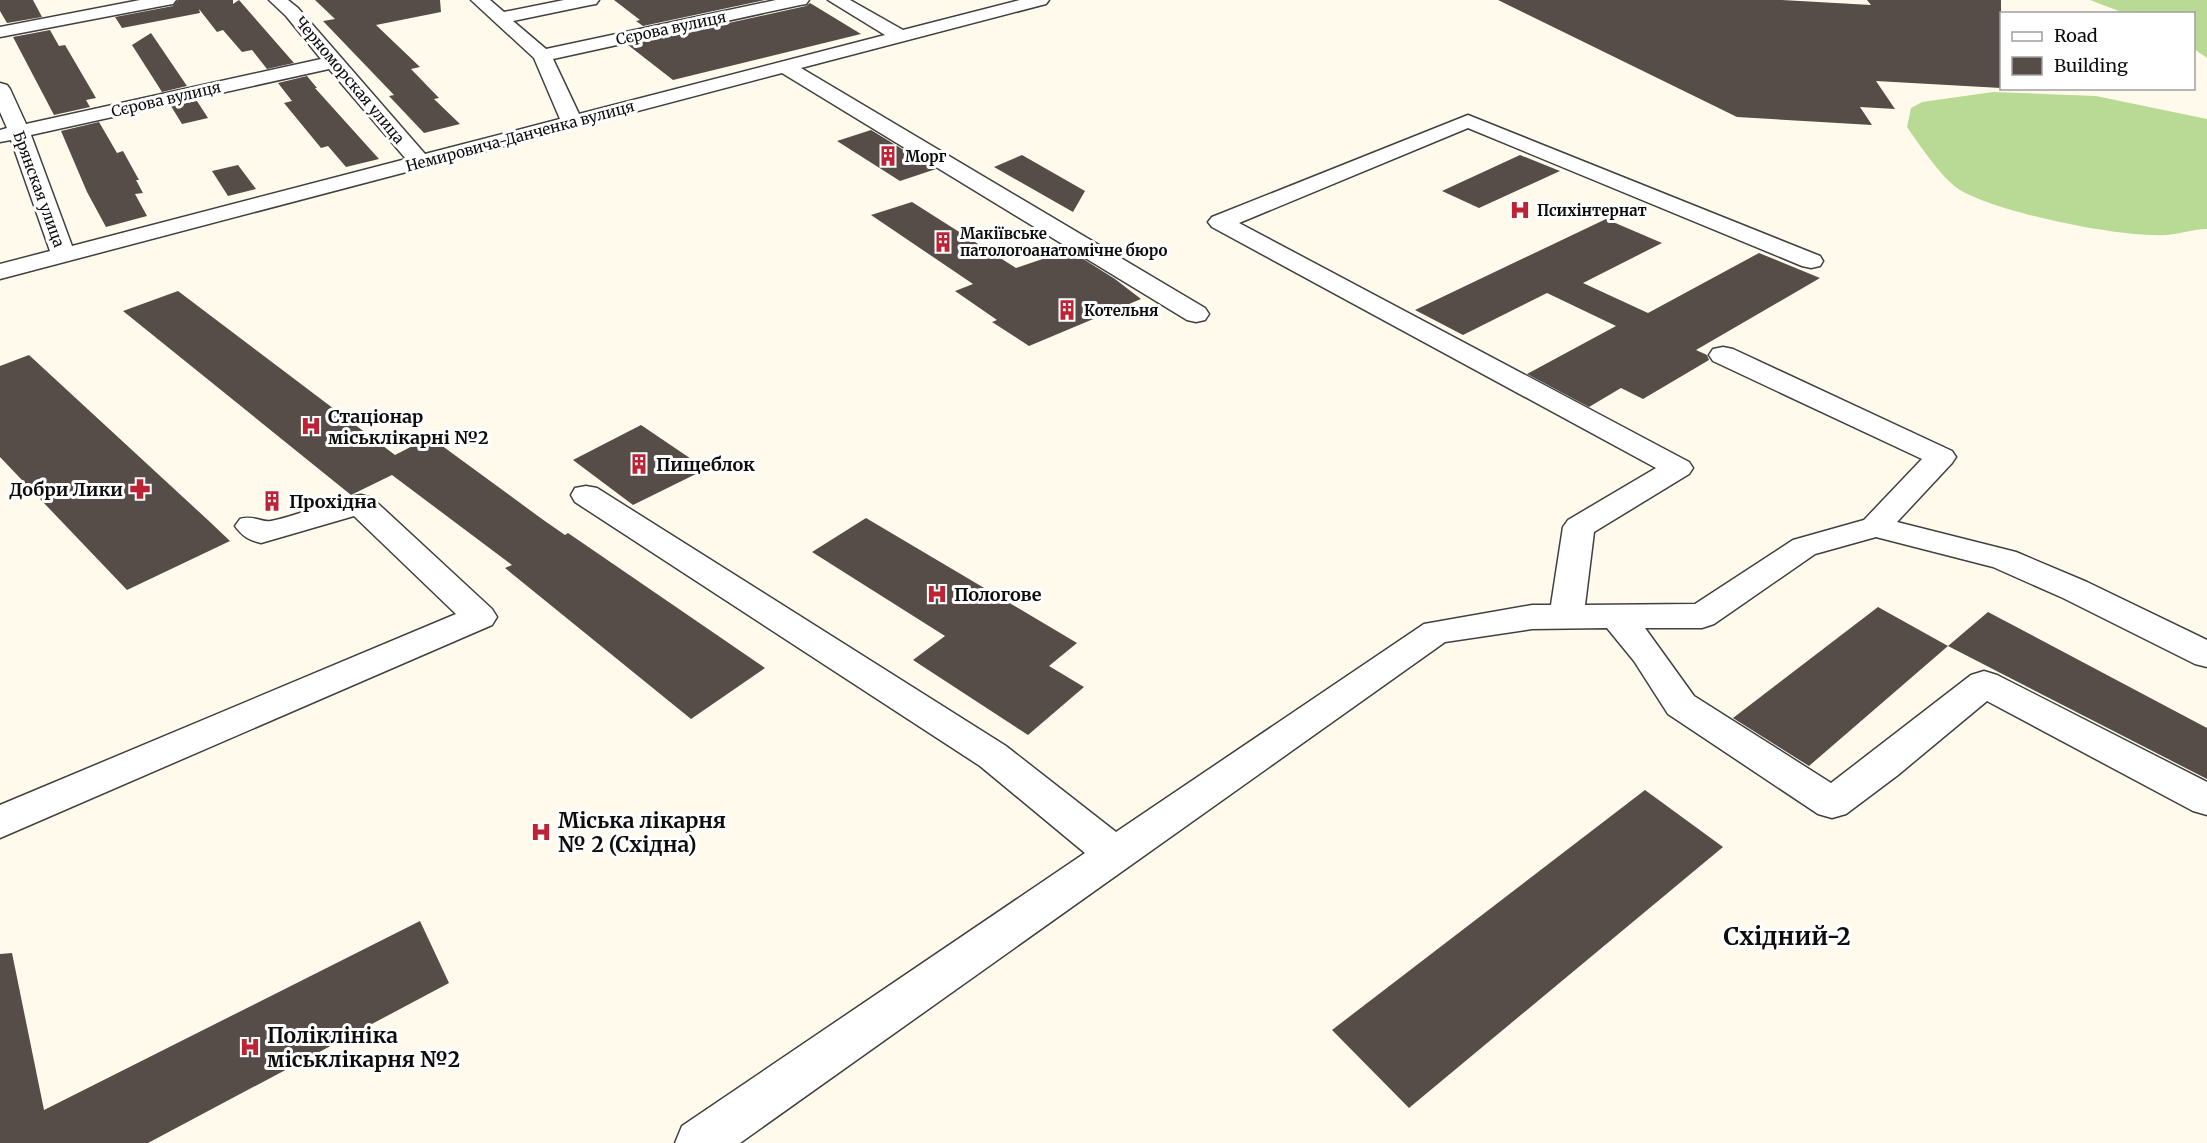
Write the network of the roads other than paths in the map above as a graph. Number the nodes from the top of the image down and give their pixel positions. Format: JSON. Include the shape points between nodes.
{"nodes":[{"id":1,"x":167,"y":0,"type":"edge"},
{"id":2,"x":278,"y":0,"type":"edge"},
{"id":3,"x":480,"y":0,"type":"edge"},
{"id":4,"x":590,"y":0,"type":"edge"},
{"id":5,"x":800,"y":0,"type":"edge"},
{"id":6,"x":1040,"y":0,"type":"edge"},
{"id":7,"x":871,"y":2,"type":"dead end"},
{"id":8,"x":843,"y":4,"type":"edge"},
{"id":9,"x":500,"y":18,"type":"junction"},
{"id":10,"x":0,"y":32,"type":"edge"},
{"id":11,"x":901,"y":37,"type":"junction"},
{"id":12,"x":542,"y":57,"type":"junction"},
{"id":13,"x":333,"y":62,"type":"junction"},
{"id":14,"x":785,"y":67,"type":"junction"},
{"id":15,"x":0,"y":89,"type":"edge"},
{"id":16,"x":572,"y":122,"type":"junction"},
{"id":17,"x":10,"y":134,"type":"edge"},
{"id":18,"x":420,"y":162,"type":"junction"},
{"id":19,"x":64,"y":256,"type":"junction"},
{"id":20,"x":1812,"y":261,"type":"dead end"},
{"id":21,"x":0,"y":272,"type":"edge"},
{"id":22,"x":1196,"y":314,"type":"dead end"},
{"id":23,"x":1722,"y":355,"type":"dead end"},
{"id":24,"x":585,"y":495,"type":"dead end"},
{"id":25,"x":251,"y":526,"type":"dead end"},
{"id":26,"x":1875,"y":527,"type":"junction"},
{"id":27,"x":1566,"y":616,"type":"junction"},
{"id":28,"x":1616,"y":616,"type":"junction"},
{"id":29,"x":2207,"y":655,"type":"edge"},
{"id":30,"x":2207,"y":801,"type":"edge"},
{"id":31,"x":0,"y":822,"type":"edge"},
{"id":32,"x":1115,"y":855,"type":"junction"},
{"id":33,"x":699,"y":1143,"type":"edge"}],
"edges":[{"from":1,"to":10,"type":"street"},
{"from":2,"to":13,"type":"street","name":"Черноморская улица"},
{"from":3,"to":9,"type":"street"},
{"from":4,"to":9,"type":"street"},
{"from":5,"to":12,"type":"street","name":"Сєрова вулиця"},
{"from":6,"to":11,"type":"street","name":"Немировича-Данченка вулиця"},
{"from":7,"to":8,"type":"street"},
{"from":8,"to":11,"type":"street"},
{"from":9,"to":12,"type":"street"},
{"from":11,"to":14,"type":"street","name":"Немировича-Данченка вулиця"},
{"from":12,"to":16,"type":"street"},
{"from":13,"to":17,"type":"street","name":"Сєрова вулиця"},
{"from":13,"to":18,"type":"street","name":"Черноморская улица"},
{"from":14,"to":16,"type":"street","name":"Немировича-Данченка вулиця"},
{"from":14,"to":22,"type":"street"},
{"from":15,"to":17,"type":"street","name":"Брянская улица"},
{"from":16,"to":18,"type":"street","name":"Немировича-Данченка вулиця"},
{"from":17,"to":19,"type":"street","name":"Брянская улица"},
{"from":18,"to":19,"type":"street","name":"Немировича-Данченка вулиця"},
{"from":19,"to":21,"type":"street","name":"Немировича-Данченка вулиця"},
{"from":20,"to":27,"type":"street","via":[[1468,121],[1220,222],[1678,468],[1579,527]]},
{"from":23,"to":26,"type":"street","via":[[1941,457]]},
{"from":24,"to":32,"type":"street","via":[[993,756]]},
{"from":25,"to":31,"type":"street","via":[[261,533],[276,531],[361,505],[480,617]]},
{"from":26,"to":28,"type":"street","via":[[1804,547],[1702,616]]},
{"from":26,"to":29,"type":"street","via":[[2004,559]]},
{"from":27,"to":28,"type":"street"},
{"from":27,"to":32,"type":"street","via":[[1532,616],[1436,632]]},
{"from":28,"to":30,"type":"street","via":[[1681,705],[1832,802],[1984,684]]},
{"from":32,"to":33,"type":"street"}]}
